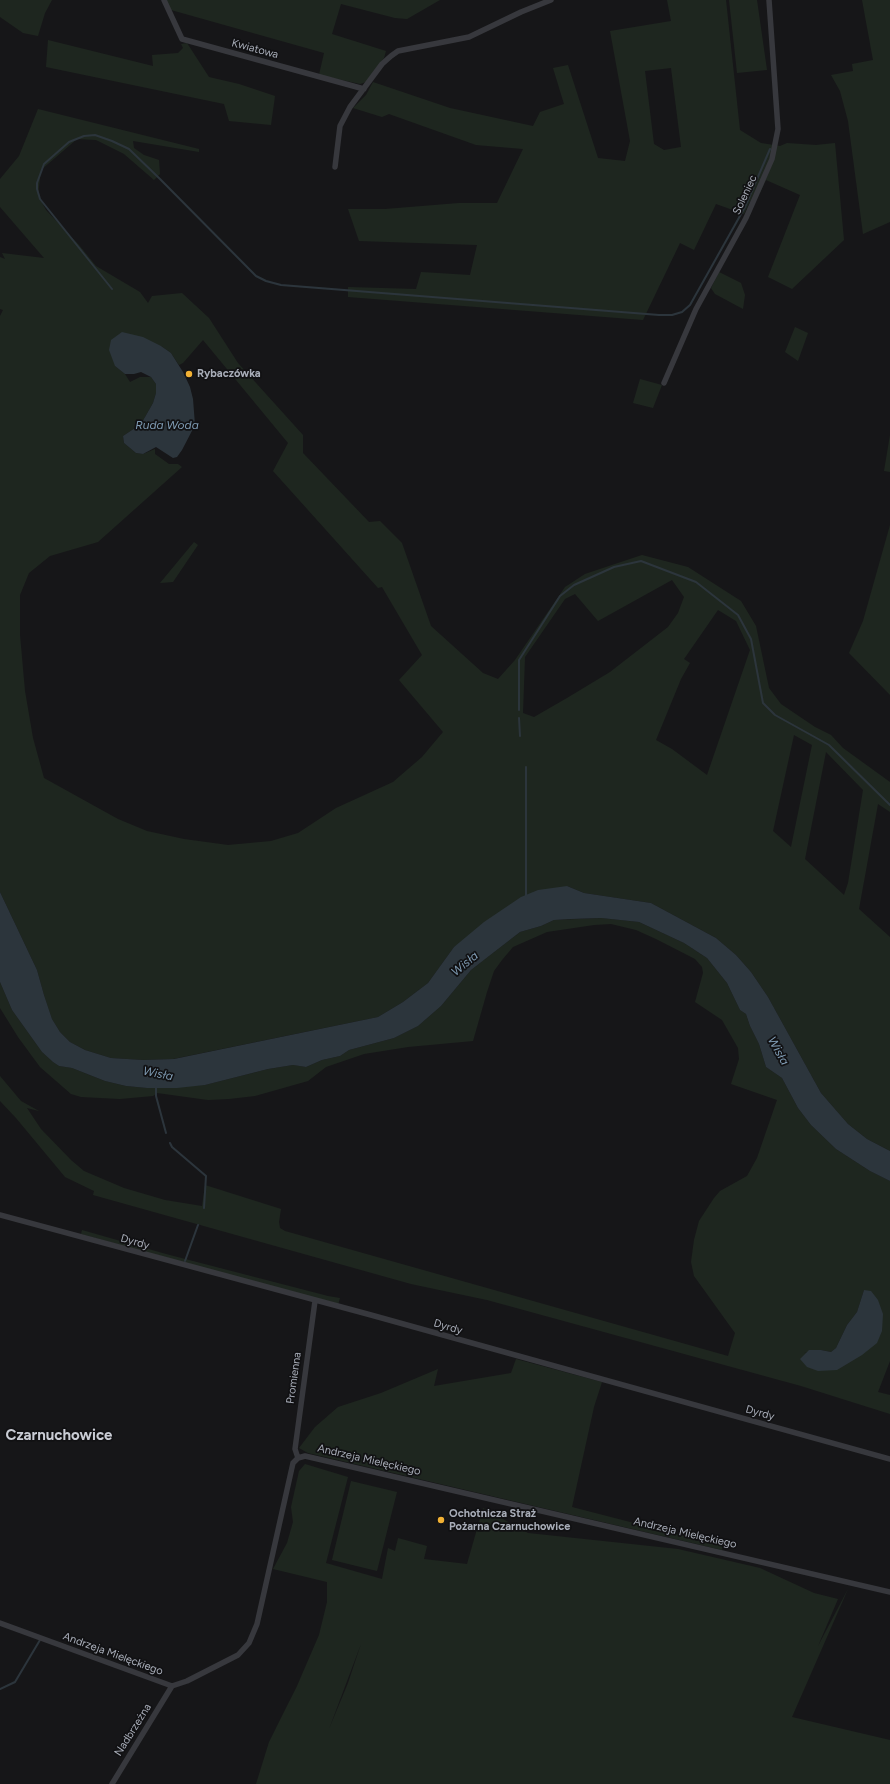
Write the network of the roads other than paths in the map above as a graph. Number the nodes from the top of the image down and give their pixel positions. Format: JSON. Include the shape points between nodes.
{"nodes":[{"id":1,"x":164,"y":0,"type":"edge"},
{"id":2,"x":551,"y":0,"type":"edge"},
{"id":3,"x":769,"y":0,"type":"edge"},
{"id":4,"x":364,"y":89,"type":"junction"},
{"id":5,"x":335,"y":167,"type":"dead end"},
{"id":6,"x":664,"y":383,"type":"dead end"},
{"id":7,"x":0,"y":1216,"type":"edge"},
{"id":8,"x":315,"y":1301,"type":"junction"},
{"id":9,"x":298,"y":1458,"type":"junction"},
{"id":10,"x":890,"y":1459,"type":"edge"},
{"id":11,"x":890,"y":1592,"type":"edge"},
{"id":12,"x":0,"y":1623,"type":"edge"},
{"id":13,"x":172,"y":1686,"type":"junction"},
{"id":14,"x":112,"y":1784,"type":"edge"}],
"edges":[{"from":1,"to":4,"type":"street","name":"Kwiatowa","via":[[182,39]]},
{"from":2,"to":4,"type":"street","via":[[470,38],[398,51],[382,64]]},
{"from":3,"to":6,"type":"street","name":"Soleniec","via":[[778,129],[772,159],[746,218],[697,308]]},
{"from":4,"to":5,"type":"street","via":[[340,126]]},
{"from":7,"to":8,"type":"street","name":"Dyrdy"},
{"from":8,"to":9,"type":"street","name":"Promienna","via":[[295,1449]]},
{"from":8,"to":10,"type":"street","name":"Dyrdy"},
{"from":9,"to":11,"type":"street","name":"Andrzeja Mielęckiego","via":[[308,1456]]},
{"from":9,"to":13,"type":"street","name":"Andrzeja Mielęckiego","via":[[293,1463],[257,1624],[249,1643],[238,1655]]},
{"from":12,"to":13,"type":"street","name":"Andrzeja Mielęckiego"},
{"from":13,"to":14,"type":"street","name":"Nadbrzeżna"}]}
